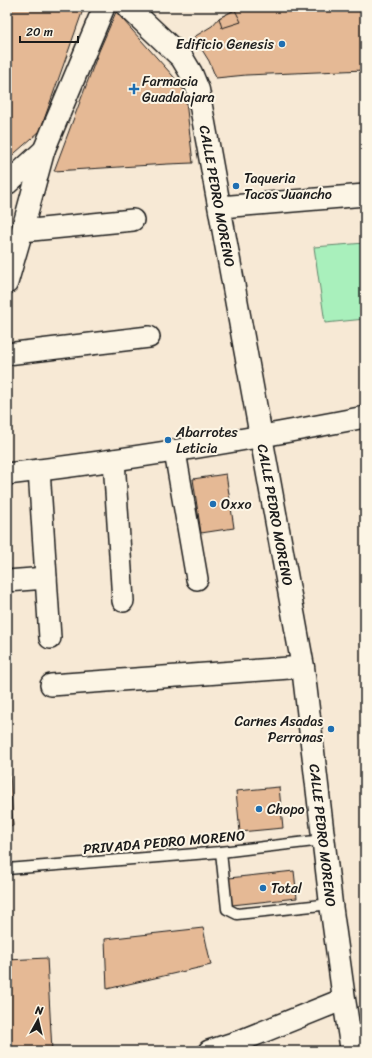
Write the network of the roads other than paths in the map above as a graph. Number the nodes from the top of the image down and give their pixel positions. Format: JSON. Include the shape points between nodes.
{"nodes":[{"id":1,"x":104,"y":7,"type":"edge"},
{"id":2,"x":128,"y":7,"type":"edge"},
{"id":3,"x":44,"y":150,"type":"junction"},
{"id":4,"x":7,"y":184,"type":"edge"},
{"id":5,"x":365,"y":195,"type":"edge"},
{"id":6,"x":220,"y":207,"type":"junction"},
{"id":7,"x":133,"y":220,"type":"dead end"},
{"id":8,"x":22,"y":232,"type":"junction"},
{"id":9,"x":7,"y":283,"type":"edge"},
{"id":10,"x":149,"y":337,"type":"dead end"},
{"id":11,"x":7,"y":354,"type":"edge"},
{"id":12,"x":365,"y":418,"type":"edge"},
{"id":13,"x":262,"y":437,"type":"junction"},
{"id":14,"x":176,"y":452,"type":"junction"},
{"id":15,"x":114,"y":460,"type":"junction"},
{"id":16,"x":39,"y":470,"type":"junction"},
{"id":17,"x":7,"y":474,"type":"edge"},
{"id":18,"x":46,"y":578,"type":"junction"},
{"id":19,"x":197,"y":580,"type":"dead end"},
{"id":20,"x":7,"y":581,"type":"edge"},
{"id":21,"x":123,"y":601,"type":"dead end"},
{"id":22,"x":50,"y":638,"type":"dead end"},
{"id":23,"x":303,"y":667,"type":"junction"},
{"id":24,"x":51,"y":685,"type":"dead end"},
{"id":25,"x":323,"y":840,"type":"junction"},
{"id":26,"x":221,"y":852,"type":"junction"},
{"id":27,"x":7,"y":869,"type":"edge"},
{"id":28,"x":331,"y":904,"type":"junction"},
{"id":29,"x":344,"y":999,"type":"junction"},
{"id":30,"x":241,"y":1046,"type":"edge"},
{"id":31,"x":209,"y":1051,"type":"edge"},
{"id":32,"x":352,"y":1051,"type":"edge"}],
"edges":[{"from":1,"to":3,"type":"street"},
{"from":2,"to":6,"type":"street","name":"CALLE PEDRO MORENO","via":[[182,58],[191,73],[198,90]]},
{"from":3,"to":4,"type":"street"},
{"from":3,"to":8,"type":"street"},
{"from":5,"to":6,"type":"street"},
{"from":6,"to":13,"type":"street","name":"CALLE PEDRO MORENO"},
{"from":7,"to":8,"type":"street"},
{"from":8,"to":9,"type":"street"},
{"from":10,"to":11,"type":"street"},
{"from":12,"to":13,"type":"street"},
{"from":13,"to":14,"type":"street"},
{"from":13,"to":23,"type":"street","name":"CALLE PEDRO MORENO"},
{"from":14,"to":15,"type":"street"},
{"from":14,"to":19,"type":"street"},
{"from":15,"to":16,"type":"street"},
{"from":15,"to":21,"type":"street"},
{"from":16,"to":17,"type":"street"},
{"from":16,"to":18,"type":"street"},
{"from":18,"to":20,"type":"street"},
{"from":18,"to":22,"type":"street"},
{"from":23,"to":24,"type":"street"},
{"from":23,"to":25,"type":"street","name":"CALLE PEDRO MORENO"},
{"from":25,"to":26,"type":"lane","name":"PRIVADA PEDRO MORENO"},
{"from":25,"to":28,"type":"street","name":"CALLE PEDRO MORENO"},
{"from":26,"to":27,"type":"lane","name":"PRIVADA PEDRO MORENO"},
{"from":26,"to":28,"type":"lane","via":[[227,909],[237,914]]},
{"from":28,"to":29,"type":"street","name":"CALLE PEDRO MORENO"},
{"from":29,"to":30,"type":"street"},
{"from":29,"to":32,"type":"street","name":"CALLE PEDRO MORENO"},
{"from":30,"to":31,"type":"street"}]}
